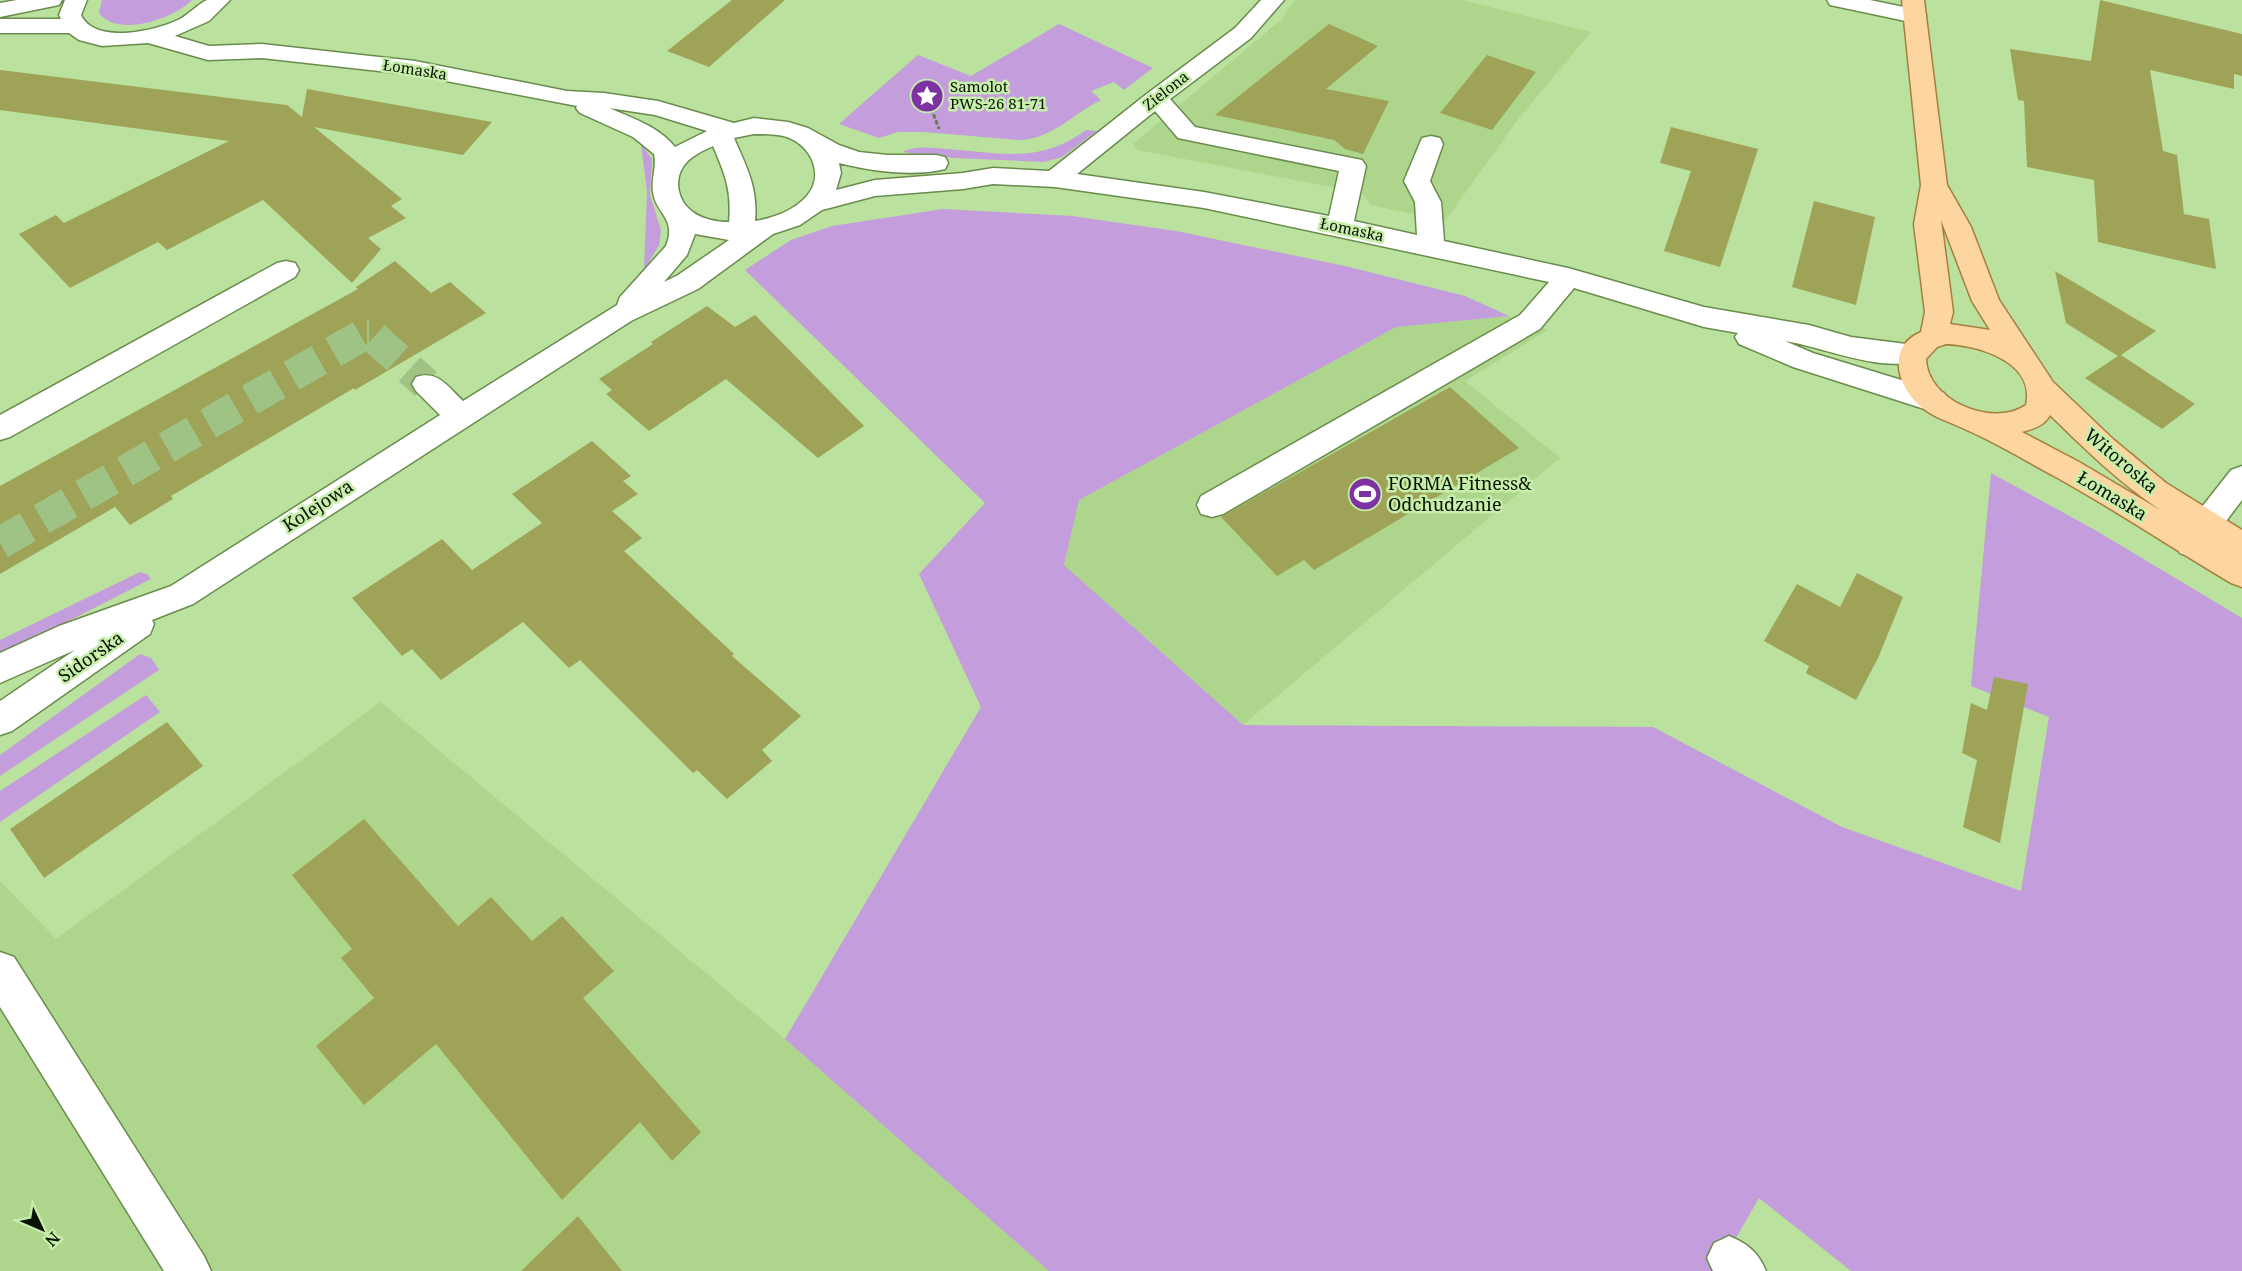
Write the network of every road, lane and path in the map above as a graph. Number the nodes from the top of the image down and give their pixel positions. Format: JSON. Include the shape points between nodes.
{"nodes":[{"id":1,"x":51,"y":0,"type":"edge"},
{"id":2,"x":76,"y":0,"type":"edge"},
{"id":3,"x":1273,"y":0,"type":"edge"},
{"id":4,"x":1838,"y":0,"type":"edge"},
{"id":5,"x":214,"y":5,"type":"edge"},
{"id":6,"x":1914,"y":8,"type":"edge"},
{"id":7,"x":0,"y":10,"type":"edge"},
{"id":8,"x":0,"y":26,"type":"edge"},
{"id":9,"x":74,"y":26,"type":"junction"},
{"id":10,"x":150,"y":36,"type":"junction"},
{"id":11,"x":262,"y":51,"type":"junction"},
{"id":12,"x":567,"y":98,"type":"junction"},
{"id":13,"x":1156,"y":98,"type":"junction"},
{"id":14,"x":929,"y":102,"type":"dead end"},
{"id":15,"x":935,"y":117,"type":"dead end"},
{"id":16,"x":725,"y":132,"type":"junction"},
{"id":17,"x":814,"y":142,"type":"junction"},
{"id":18,"x":1431,"y":144,"type":"dead end"},
{"id":19,"x":669,"y":170,"type":"junction"},
{"id":20,"x":993,"y":176,"type":"junction"},
{"id":21,"x":1055,"y":179,"type":"junction"},
{"id":22,"x":1934,"y":184,"type":"junction"},
{"id":23,"x":815,"y":204,"type":"junction"},
{"id":24,"x":681,"y":217,"type":"junction"},
{"id":25,"x":1340,"y":227,"type":"junction"},
{"id":26,"x":752,"y":230,"type":"junction"},
{"id":27,"x":1431,"y":247,"type":"junction"},
{"id":28,"x":286,"y":270,"type":"dead end"},
{"id":29,"x":1568,"y":277,"type":"junction"},
{"id":30,"x":621,"y":314,"type":"junction"},
{"id":31,"x":1704,"y":317,"type":"junction"},
{"id":32,"x":1923,"y":344,"type":"junction"},
{"id":33,"x":2020,"y":357,"type":"junction"},
{"id":34,"x":426,"y":384,"type":"tunnel mouth"},
{"id":35,"x":2043,"y":390,"type":"junction"},
{"id":36,"x":1934,"y":402,"type":"junction"},
{"id":37,"x":460,"y":416,"type":"junction"},
{"id":38,"x":1979,"y":423,"type":"junction"},
{"id":39,"x":0,"y":429,"type":"edge"},
{"id":40,"x":2242,"y":478,"type":"edge"},
{"id":41,"x":1212,"y":505,"type":"dead end"},
{"id":42,"x":2198,"y":534,"type":"junction"},
{"id":43,"x":2242,"y":546,"type":"edge"},
{"id":44,"x":2242,"y":574,"type":"edge"},
{"id":45,"x":182,"y":595,"type":"junction"},
{"id":46,"x":0,"y":669,"type":"edge"},
{"id":47,"x":0,"y":720,"type":"edge"},
{"id":48,"x":0,"y":971,"type":"edge"},
{"id":49,"x":189,"y":1271,"type":"edge"}],
"edges":[{"from":1,"to":7,"type":"street"},
{"from":2,"to":9,"type":"street","via":[[70,15]]},
{"from":3,"to":13,"type":"street","name":"Zielona","via":[[1243,33]]},
{"from":4,"to":6,"type":"street"},
{"from":5,"to":10,"type":"street","via":[[183,26]]},
{"from":5,"to":11,"type":"street","name":"Łomaska","via":[[214,22],[228,34]]},
{"from":6,"to":22,"type":"main road","name":"Witoroska"},
{"from":8,"to":9,"type":"street"},
{"from":9,"to":10,"type":"street","via":[[83,33],[112,40]]},
{"from":10,"to":11,"type":"street","name":"Łomaska","via":[[208,53]]},
{"from":11,"to":12,"type":"street","name":"Łomaska","via":[[415,68]]},
{"from":12,"to":16,"type":"street","name":"Łomaska","via":[[658,108]]},
{"from":12,"to":19,"type":"street","name":"Łomaska","via":[[659,144],[667,154]]},
{"from":13,"to":21,"type":"street","name":"Zielona"},
{"from":13,"to":25,"type":"street","via":[[1187,133],[1353,166]]},
{"from":14,"to":15,"type":"path"},
{"from":16,"to":17,"type":"street","name":"Łomaska","via":[[754,126],[777,127]]},
{"from":16,"to":19,"type":"street","name":"Łomaska","via":[[693,146]]},
{"from":16,"to":26,"type":"street"},
{"from":17,"to":20,"type":"street","name":"Łomaska","via":[[854,160],[970,167]]},
{"from":17,"to":23,"type":"street","via":[[830,169]]},
{"from":18,"to":27,"type":"street","via":[[1417,181],[1428,202]]},
{"from":19,"to":24,"type":"street","name":"Łomaska","via":[[664,188],[668,203]]},
{"from":20,"to":21,"type":"street","name":"Łomaska"},
{"from":20,"to":23,"type":"street","name":"Łomaska","via":[[875,188]]},
{"from":21,"to":25,"type":"street","name":"Łomaska","via":[[1204,200]]},
{"from":22,"to":32,"type":"main road","name":"Witoroska","via":[[1927,224],[1939,312]]},
{"from":22,"to":33,"type":"main road","name":"Witoroska","via":[[1958,227],[1986,301]]},
{"from":23,"to":26,"type":"street","name":"Łomaska","via":[[785,221]]},
{"from":24,"to":26,"type":"street","name":"Łomaska","via":[[718,231]]},
{"from":24,"to":30,"type":"street","name":"Kolejowa","via":[[678,249]]},
{"from":25,"to":27,"type":"street","name":"Łomaska"},
{"from":26,"to":30,"type":"street","name":"Kolejowa","via":[[688,282]]},
{"from":27,"to":29,"type":"street","name":"Łomaska"},
{"from":28,"to":39,"type":"street"},
{"from":29,"to":31,"type":"street","name":"Łomaska"},
{"from":29,"to":41,"type":"street","via":[[1530,322]]},
{"from":30,"to":37,"type":"street","name":"Kolejowa"},
{"from":31,"to":32,"type":"street","name":"Łomaska","via":[[1886,353]]},
{"from":31,"to":36,"type":"street","name":"Łomaska","via":[[1803,360]]},
{"from":32,"to":33,"type":"main road","name":"Witoroska","via":[[1958,334],[1983,338]]},
{"from":32,"to":36,"type":"main road","name":"Witoroska","via":[[1911,371]]},
{"from":33,"to":35,"type":"main road","name":"Witoroska","via":[[2039,379]]},
{"from":34,"to":37,"type":"street"},
{"from":35,"to":38,"type":"main road","name":"Witoroska","via":[[2037,412],[2027,419],[2012,424]]},
{"from":35,"to":42,"type":"main road","name":"Witoroska"},
{"from":36,"to":38,"type":"main road","name":"Witoroska"},
{"from":37,"to":45,"type":"street","name":"Kolejowa"},
{"from":38,"to":42,"type":"main road","name":"Łomaska"},
{"from":40,"to":42,"type":"street"},
{"from":42,"to":43,"type":"main road","name":"Łomaska"},
{"from":42,"to":44,"type":"main road","name":"Łomaska"},
{"from":45,"to":46,"type":"street","name":"Kolejowa","via":[[71,636]]},
{"from":45,"to":47,"type":"street","name":"Sidorska"},
{"from":48,"to":49,"type":"street"}]}
